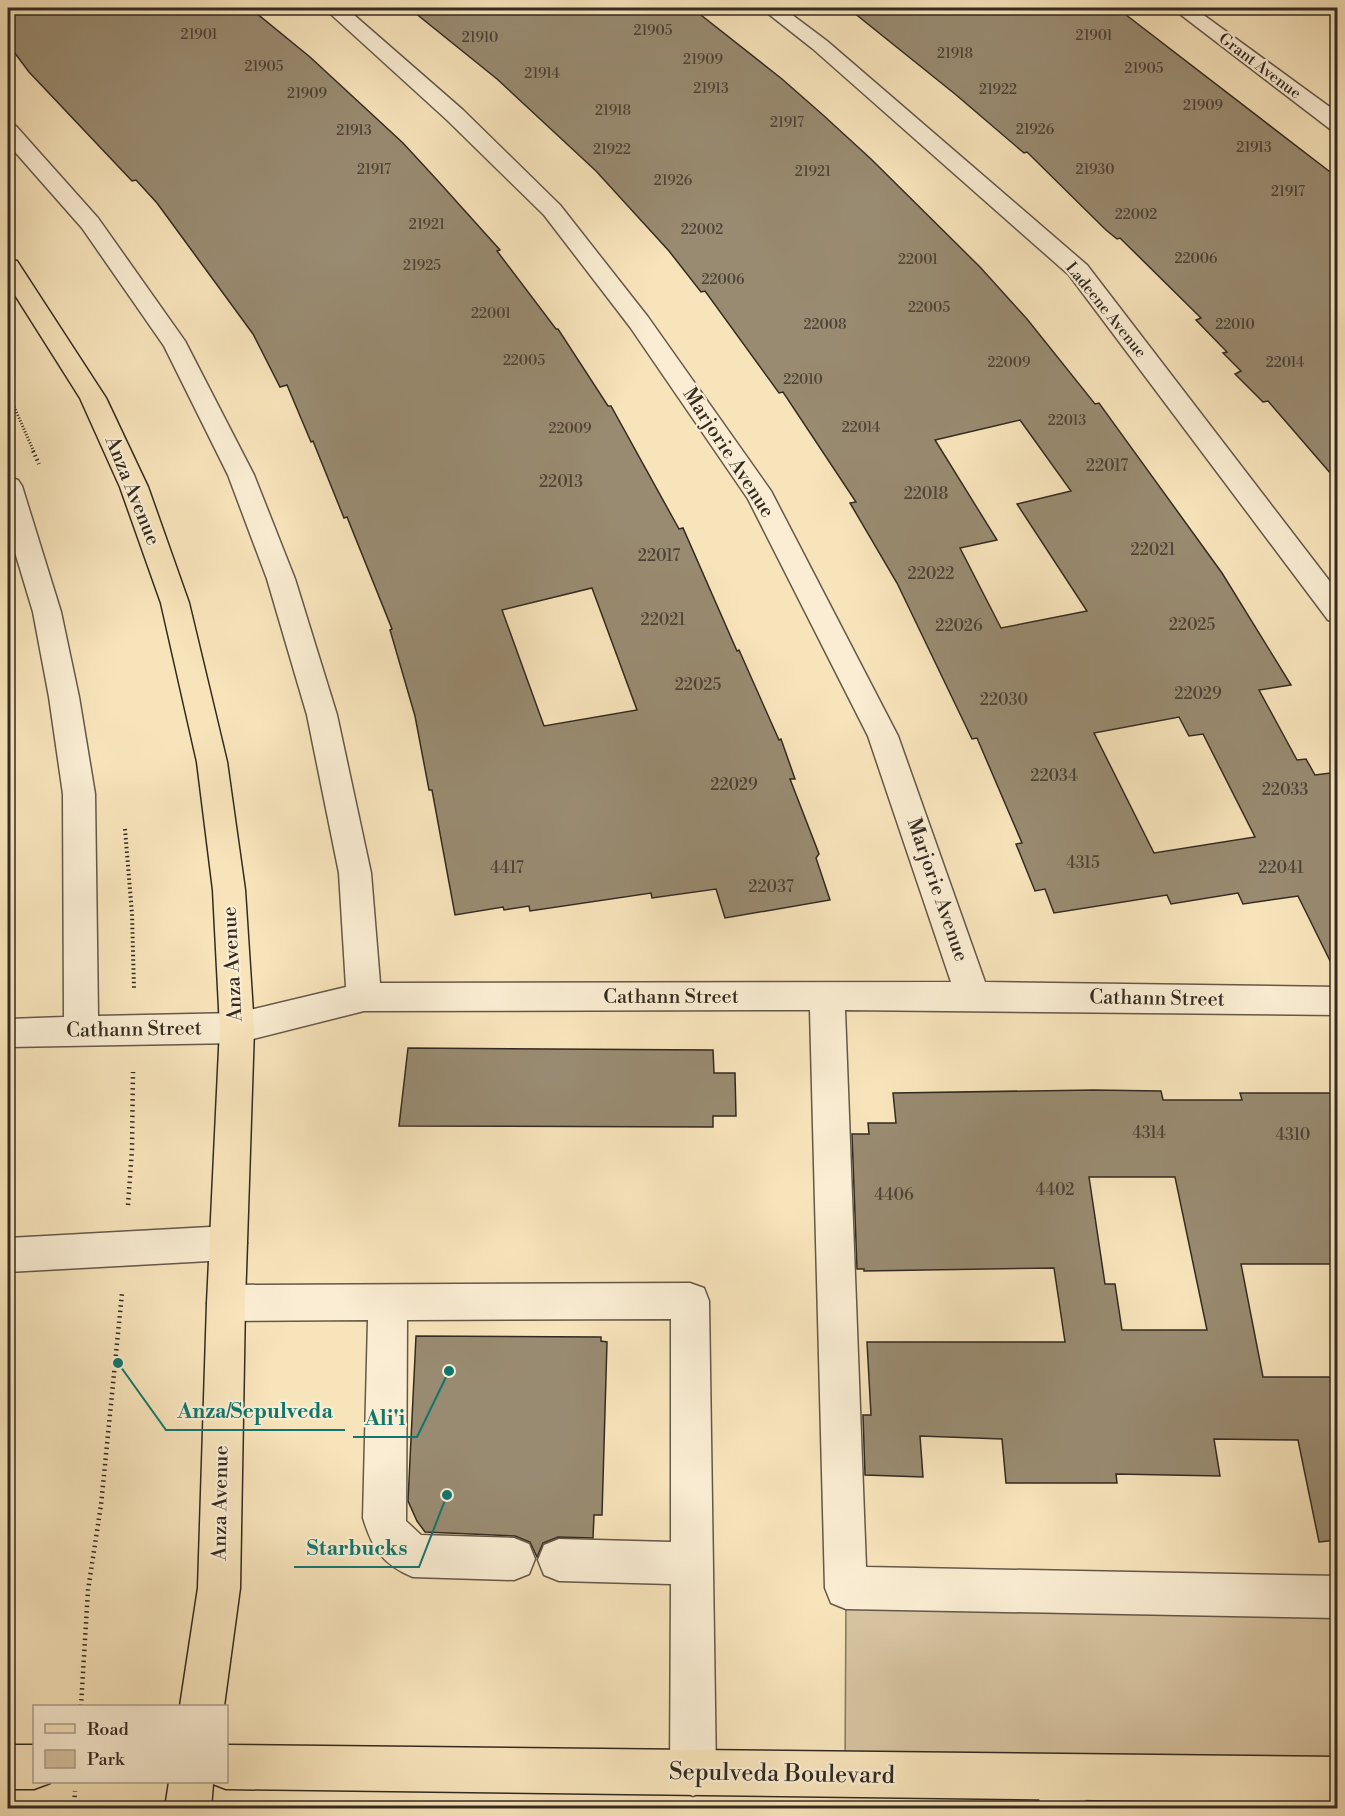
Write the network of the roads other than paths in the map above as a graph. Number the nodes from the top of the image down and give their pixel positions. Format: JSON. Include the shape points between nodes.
{"nodes":[{"id":1,"x":334,"y":8,"type":"edge"},
{"id":2,"x":771,"y":8,"type":"edge"},
{"id":3,"x":1182,"y":8,"type":"edge"},
{"id":4,"x":1338,"y":124,"type":"edge"},
{"id":5,"x":8,"y":131,"type":"edge"},
{"id":6,"x":8,"y":266,"type":"edge"},
{"id":7,"x":8,"y":486,"type":"edge"},
{"id":8,"x":1338,"y":612,"type":"edge"},
{"id":9,"x":827,"y":996,"type":"junction"},
{"id":10,"x":973,"y":996,"type":"junction"},
{"id":11,"x":364,"y":997,"type":"junction"},
{"id":12,"x":1338,"y":1001,"type":"edge"},
{"id":13,"x":237,"y":1028,"type":"junction"},
{"id":14,"x":81,"y":1031,"type":"junction"},
{"id":15,"x":8,"y":1033,"type":"edge"},
{"id":16,"x":228,"y":1244,"type":"junction"},
{"id":17,"x":8,"y":1255,"type":"edge"},
{"id":18,"x":388,"y":1302,"type":"junction"},
{"id":19,"x":226,"y":1303,"type":"junction"},
{"id":20,"x":514,"y":1559,"type":"dead end"},
{"id":21,"x":560,"y":1560,"type":"dead end"},
{"id":22,"x":692,"y":1564,"type":"junction"},
{"id":23,"x":1338,"y":1597,"type":"edge"},
{"id":24,"x":202,"y":1705,"type":"edge"},
{"id":25,"x":8,"y":1767,"type":"edge"},
{"id":26,"x":33,"y":1767,"type":"edge"},
{"id":27,"x":228,"y":1767,"type":"edge"},
{"id":28,"x":693,"y":1773,"type":"junction"},
{"id":29,"x":1338,"y":1780,"type":"edge"},
{"id":30,"x":191,"y":1783,"type":"edge"},
{"id":31,"x":1061,"y":1793,"type":"edge"},
{"id":32,"x":188,"y":1809,"type":"edge"}],
"edges":[{"from":1,"to":10,"type":"street","name":"Marjorie Avenue","via":[[454,115],[552,210],[639,322],[760,497],[883,736]]},
{"from":2,"to":8,"type":"street","name":"Ladeene Avenue","via":[[820,45],[1078,270]]},
{"from":3,"to":4,"type":"street","name":"Grant Avenue"},
{"from":5,"to":11,"type":"street","via":[[90,223],[176,346],[241,475],[281,579],[322,715],[355,873]]},
{"from":6,"to":13,"type":"main road","name":"Anza Avenue","via":[[93,398],[134,487],[175,603],[212,762],[229,890]]},
{"from":7,"to":14,"type":"street","via":[[47,612],[79,794]]},
{"from":9,"to":10,"type":"street","name":"Cathann Street"},
{"from":9,"to":11,"type":"street","name":"Cathann Street"},
{"from":9,"to":23,"type":"street","via":[[846,1588]]},
{"from":10,"to":12,"type":"street","name":"Cathann Street"},
{"from":11,"to":13,"type":"street","name":"Cathann Street"},
{"from":13,"to":14,"type":"street","name":"Cathann Street"},
{"from":13,"to":16,"type":"main road","name":"Anza Avenue"},
{"from":14,"to":15,"type":"street","name":"Cathann Street"},
{"from":16,"to":17,"type":"street"},
{"from":16,"to":19,"type":"main road","name":"Anza Avenue"},
{"from":18,"to":19,"type":"street"},
{"from":18,"to":20,"type":"street","via":[[384,1518],[389,1534],[413,1556]]},
{"from":18,"to":22,"type":"street","via":[[690,1301]]},
{"from":19,"to":24,"type":"main road","name":"Anza Avenue","via":[[219,1588]]},
{"from":21,"to":22,"type":"street"},
{"from":22,"to":28,"type":"street"},
{"from":25,"to":26,"type":"main road"},
{"from":27,"to":28,"type":"main road","name":"Sepulveda Boulevard"},
{"from":28,"to":31,"type":"main road","name":"Sepulveda Boulevard"},
{"from":29,"to":31,"type":"main road","name":"Sepulveda Boulevard"},
{"from":30,"to":32,"type":"main road"}]}
